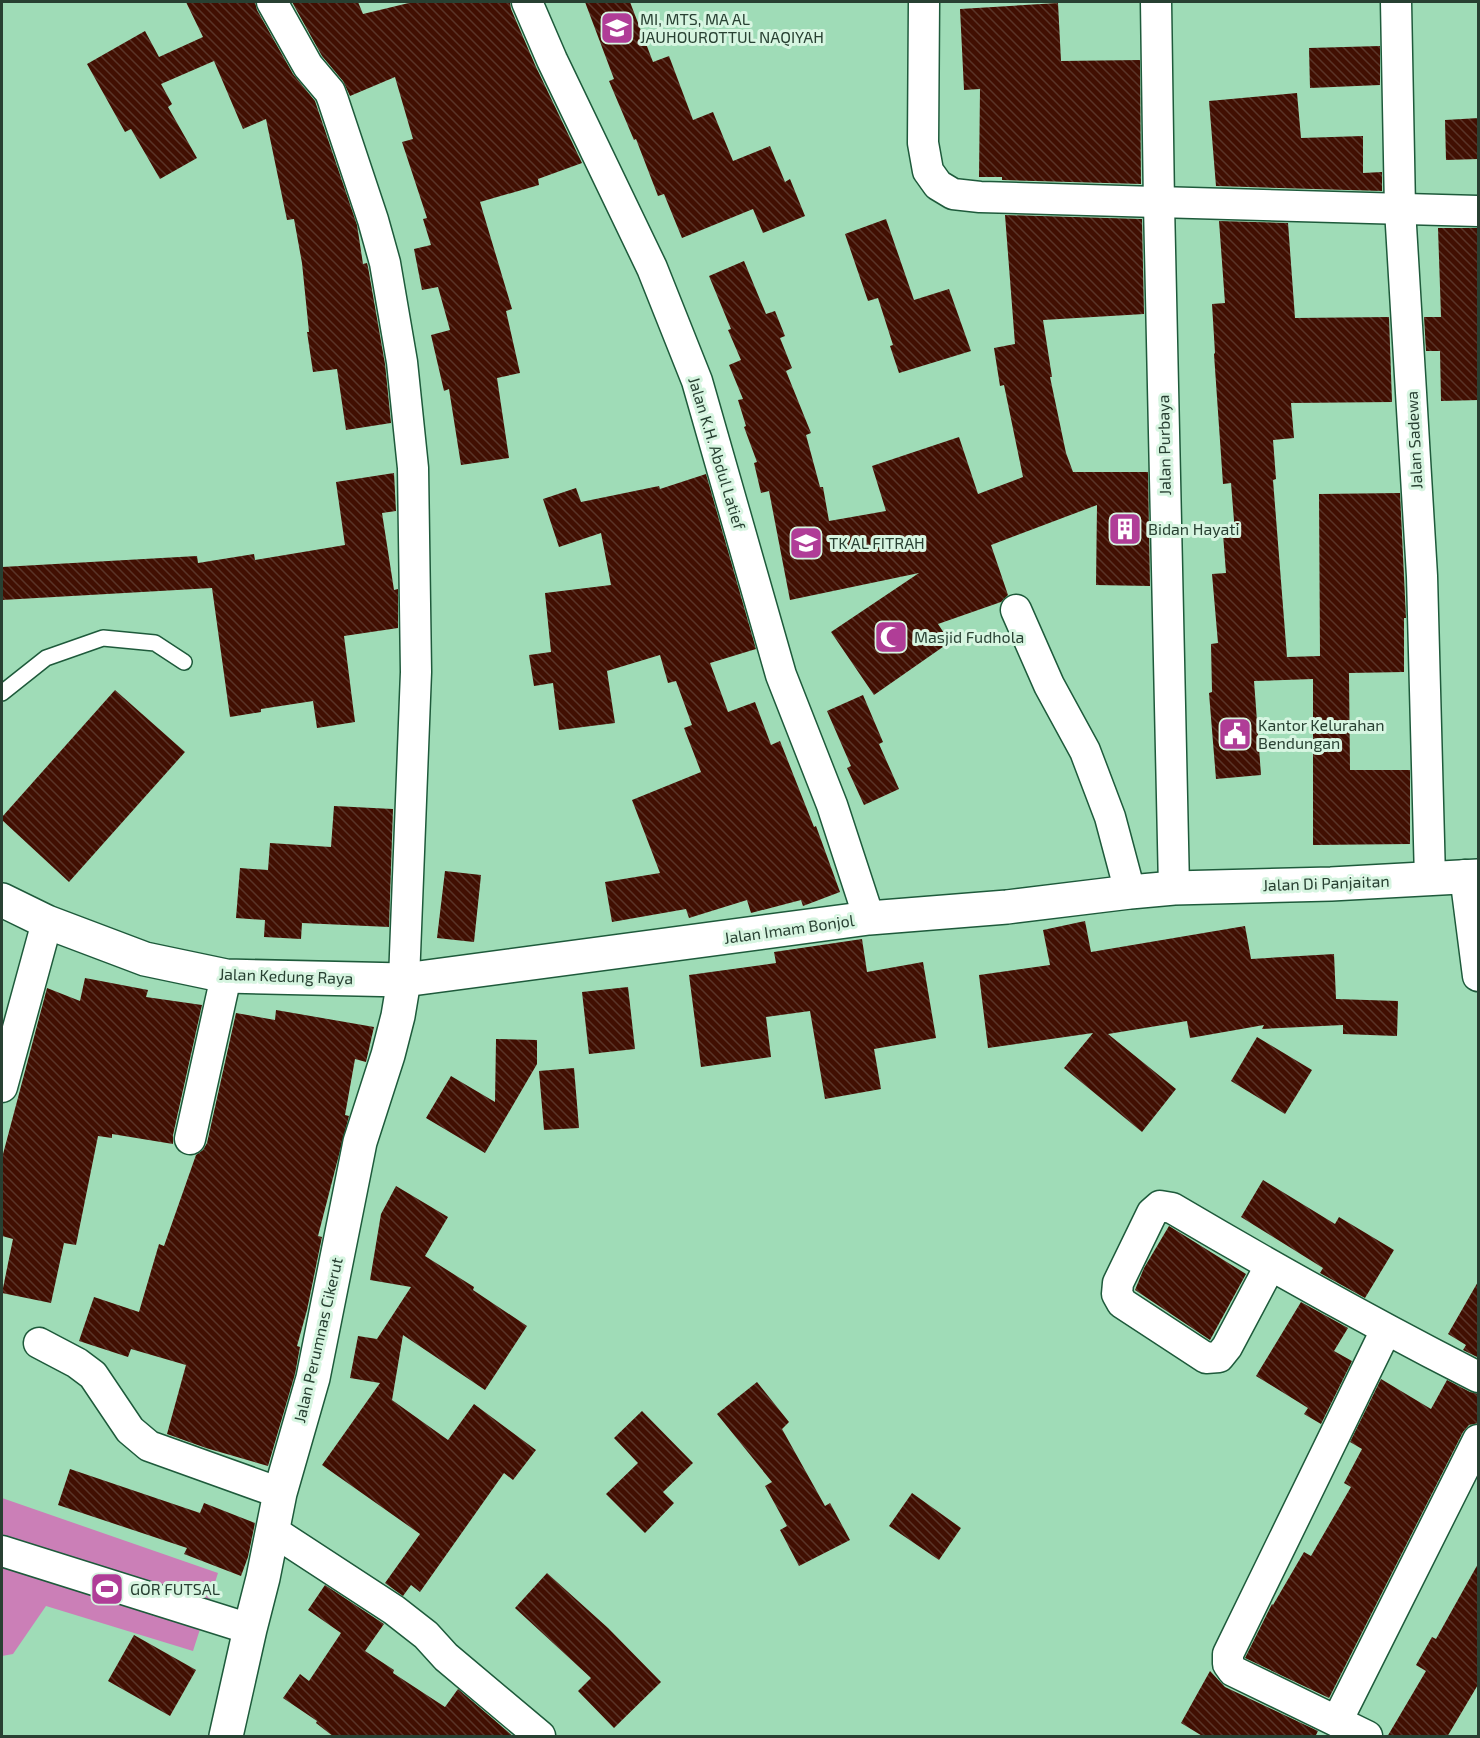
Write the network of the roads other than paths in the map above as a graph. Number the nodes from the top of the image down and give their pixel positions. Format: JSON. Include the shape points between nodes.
{"nodes":[{"id":1,"x":272,"y":2,"type":"edge"},
{"id":2,"x":527,"y":2,"type":"edge"},
{"id":3,"x":924,"y":2,"type":"edge"},
{"id":4,"x":1156,"y":2,"type":"edge"},
{"id":5,"x":1396,"y":2,"type":"edge"},
{"id":6,"x":1159,"y":204,"type":"junction"},
{"id":7,"x":1400,"y":209,"type":"junction"},
{"id":8,"x":1479,"y":211,"type":"edge"},
{"id":9,"x":1016,"y":610,"type":"dead end"},
{"id":10,"x":184,"y":662,"type":"dead end"},
{"id":11,"x":2,"y":693,"type":"edge"},
{"id":12,"x":1472,"y":875,"type":"edge"},
{"id":13,"x":1430,"y":879,"type":"junction"},
{"id":14,"x":1174,"y":888,"type":"junction"},
{"id":15,"x":1130,"y":892,"type":"junction"},
{"id":16,"x":2,"y":900,"type":"edge"},
{"id":17,"x":869,"y":918,"type":"junction"},
{"id":18,"x":47,"y":922,"type":"junction"},
{"id":19,"x":226,"y":976,"type":"junction"},
{"id":20,"x":1479,"y":976,"type":"edge"},
{"id":21,"x":404,"y":980,"type":"junction"},
{"id":22,"x":2,"y":1087,"type":"edge"},
{"id":23,"x":190,"y":1139,"type":"dead end"},
{"id":24,"x":1270,"y":1266,"type":"junction"},
{"id":25,"x":1386,"y":1330,"type":"junction"},
{"id":26,"x":39,"y":1343,"type":"dead end"},
{"id":27,"x":1479,"y":1377,"type":"edge"},
{"id":28,"x":1479,"y":1440,"type":"edge"},
{"id":29,"x":280,"y":1493,"type":"junction"},
{"id":30,"x":273,"y":1531,"type":"junction"},
{"id":31,"x":2,"y":1551,"type":"edge"},
{"id":32,"x":250,"y":1629,"type":"junction"},
{"id":33,"x":1337,"y":1721,"type":"junction"},
{"id":34,"x":226,"y":1737,"type":"edge"},
{"id":35,"x":540,"y":1737,"type":"edge"},
{"id":36,"x":1367,"y":1737,"type":"edge"}],
"edges":[{"from":1,"to":21,"type":"street","via":[[308,66],[333,100],[385,263],[402,362],[413,468],[416,672]]},
{"from":2,"to":17,"type":"street","name":"Jalan K.H. Abdul Latief","via":[[652,267],[697,381],[781,675],[832,805]]},
{"from":3,"to":6,"type":"street","via":[[924,143],[928,171],[938,185],[953,194],[980,197]]},
{"from":4,"to":6,"type":"street","name":"Jalan Purbaya"},
{"from":5,"to":7,"type":"street","name":"Jalan Sadewa"},
{"from":6,"to":7,"type":"street"},
{"from":6,"to":14,"type":"street","name":"Jalan Purbaya"},
{"from":7,"to":8,"type":"street"},
{"from":7,"to":13,"type":"street","name":"Jalan Sadewa","via":[[1422,576]]},
{"from":9,"to":15,"type":"street","via":[[1085,751],[1110,817]]},
{"from":10,"to":11,"type":"lane","via":[[155,644],[103,638],[46,658]]},
{"from":12,"to":13,"type":"street","name":"Jalan Di Panjaitan"},
{"from":12,"to":20,"type":"street"},
{"from":13,"to":14,"type":"street","name":"Jalan Di Panjaitan"},
{"from":14,"to":15,"type":"street","name":"Jalan Imam Bonjol"},
{"from":15,"to":17,"type":"street","name":"Jalan Imam Bonjol"},
{"from":16,"to":18,"type":"street","name":"Jalan Kedung Raya"},
{"from":17,"to":21,"type":"street","name":"Jalan Imam Bonjol"},
{"from":18,"to":19,"type":"street","name":"Jalan Kedung Raya","via":[[145,959]]},
{"from":18,"to":22,"type":"street"},
{"from":19,"to":21,"type":"street","name":"Jalan Kedung Raya"},
{"from":19,"to":23,"type":"street"},
{"from":21,"to":29,"type":"street","name":"Jalan Perumnas Cikerut","via":[[388,1055],[360,1142],[313,1378]]},
{"from":24,"to":24,"type":"street","via":[[1172,1208],[1160,1206],[1152,1213],[1118,1283],[1117,1294],[1122,1303],[1206,1358],[1219,1358]]},
{"from":24,"to":25,"type":"street"},
{"from":25,"to":27,"type":"street"},
{"from":25,"to":33,"type":"street","via":[[1228,1654],[1233,1671]]},
{"from":26,"to":29,"type":"street","via":[[93,1375],[130,1430],[149,1446]]},
{"from":28,"to":33,"type":"street"},
{"from":29,"to":30,"type":"street","name":"Jalan Perumnas Cikerut"},
{"from":30,"to":32,"type":"street","name":"Jalan Perumnas Cikerut"},
{"from":30,"to":35,"type":"street","via":[[394,1610]]},
{"from":31,"to":32,"type":"street"},
{"from":32,"to":34,"type":"street","name":"Jalan Perumnas Cikerut"},
{"from":33,"to":36,"type":"street"}]}
